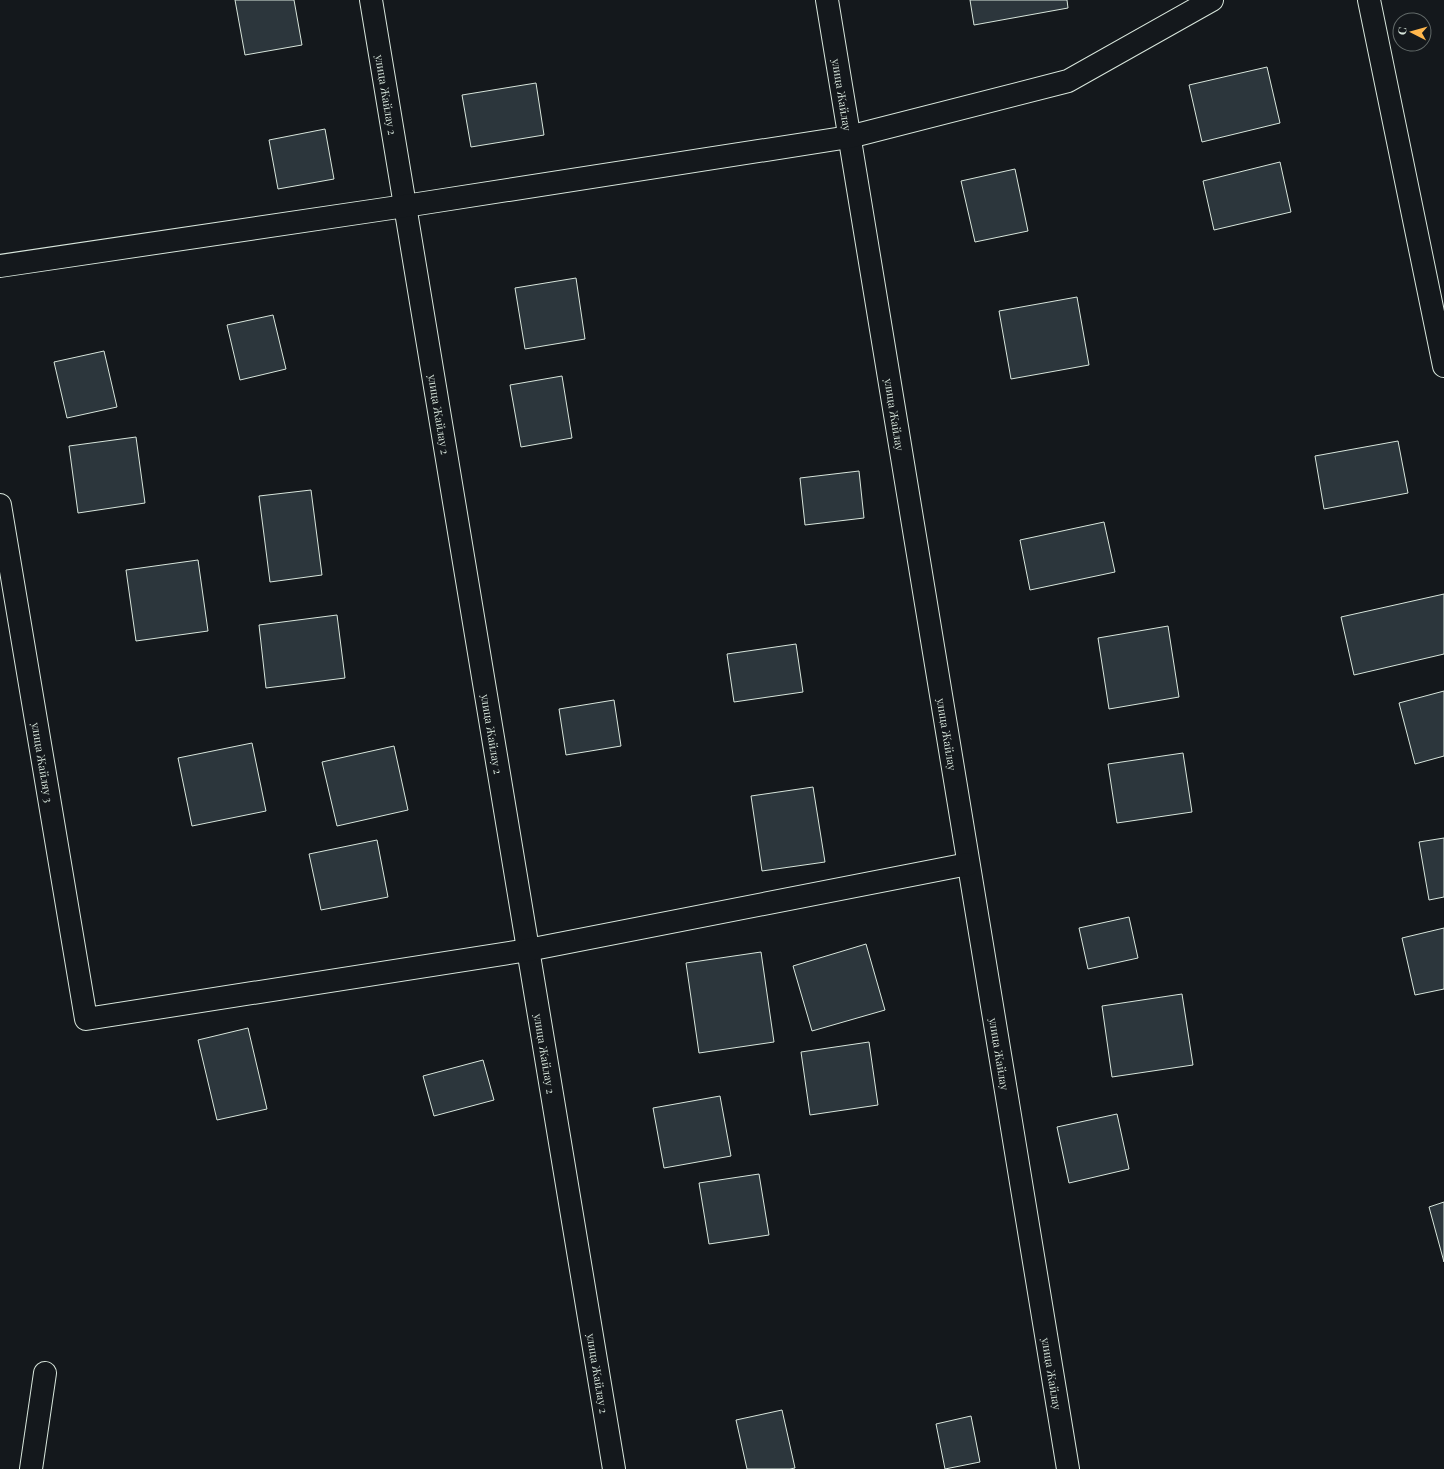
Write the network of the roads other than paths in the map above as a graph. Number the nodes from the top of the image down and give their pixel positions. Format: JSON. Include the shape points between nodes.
{"nodes":[{"id":1,"x":371,"y":0,"type":"edge"},
{"id":2,"x":827,"y":0,"type":"edge"},
{"id":3,"x":1212,"y":0,"type":"edge"},
{"id":4,"x":1369,"y":0,"type":"edge"},
{"id":5,"x":849,"y":137,"type":"junction"},
{"id":6,"x":405,"y":206,"type":"junction"},
{"id":7,"x":0,"y":266,"type":"edge"},
{"id":8,"x":1444,"y":366,"type":"edge"},
{"id":9,"x":0,"y":505,"type":"edge"},
{"id":10,"x":968,"y":864,"type":"junction"},
{"id":11,"x":528,"y":950,"type":"junction"},
{"id":12,"x":45,"y":1372,"type":"dead end"},
{"id":13,"x":31,"y":1469,"type":"edge"},
{"id":14,"x":614,"y":1469,"type":"edge"},
{"id":15,"x":1068,"y":1469,"type":"edge"}],
"edges":[{"from":1,"to":6,"type":"street","name":"улица Жайлау 2"},
{"from":2,"to":5,"type":"street","name":"улица Жайлау"},
{"from":3,"to":5,"type":"street","via":[[1068,81]]},
{"from":4,"to":8,"type":"street"},
{"from":5,"to":6,"type":"street"},
{"from":5,"to":10,"type":"street","name":"улица Жайлау"},
{"from":6,"to":7,"type":"street"},
{"from":6,"to":11,"type":"street","name":"улица Жайлау 2"},
{"from":9,"to":11,"type":"street","name":"улица Жайляу 3","via":[[86,1019]]},
{"from":10,"to":11,"type":"street"},
{"from":10,"to":15,"type":"street","name":"улица Жайлау"},
{"from":11,"to":14,"type":"street","name":"улица Жайлау 2"},
{"from":12,"to":13,"type":"street"}]}
